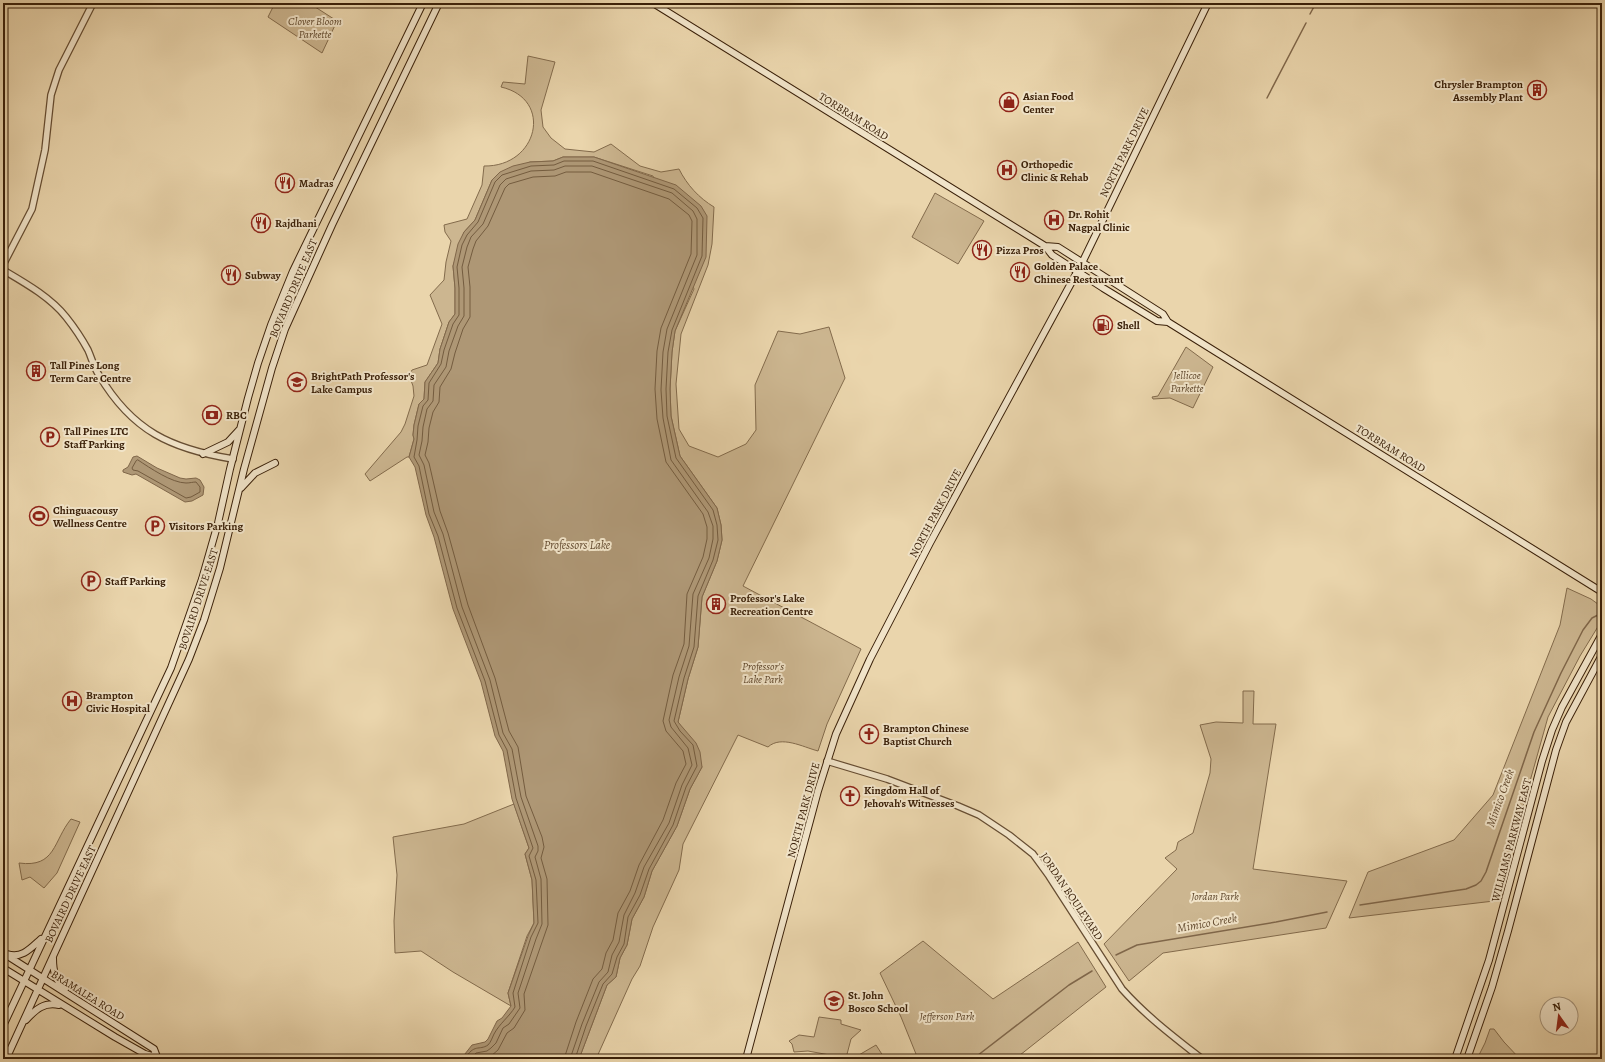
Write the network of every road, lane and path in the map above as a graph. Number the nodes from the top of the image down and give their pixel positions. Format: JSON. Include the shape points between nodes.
{"nodes":[{"id":1,"x":93,"y":3,"type":"edge"},
{"id":2,"x":422,"y":3,"type":"edge"},
{"id":3,"x":439,"y":3,"type":"edge"},
{"id":4,"x":653,"y":3,"type":"edge"},
{"id":5,"x":1208,"y":3,"type":"edge"},
{"id":6,"x":1044,"y":246,"type":"junction"},
{"id":7,"x":1082,"y":263,"type":"junction"},
{"id":8,"x":3,"y":265,"type":"edge"},
{"id":9,"x":3,"y":270,"type":"edge"},
{"id":10,"x":1078,"y":272,"type":"junction"},
{"id":11,"x":1168,"y":322,"type":"junction"},
{"id":12,"x":241,"y":428,"type":"junction"},
{"id":13,"x":203,"y":454,"type":"junction"},
{"id":14,"x":233,"y":459,"type":"junction"},
{"id":15,"x":275,"y":463,"type":"dead end"},
{"id":16,"x":240,"y":489,"type":"junction"},
{"id":17,"x":1602,"y":592,"type":"edge"},
{"id":18,"x":1602,"y":634,"type":"edge"},
{"id":19,"x":1602,"y":655,"type":"edge"},
{"id":20,"x":827,"y":761,"type":"junction"},
{"id":21,"x":43,"y":937,"type":"junction"},
{"id":22,"x":3,"y":953,"type":"edge"},
{"id":23,"x":52,"y":956,"type":"junction"},
{"id":24,"x":3,"y":968,"type":"edge"},
{"id":25,"x":29,"y":970,"type":"junction"},
{"id":26,"x":43,"y":978,"type":"junction"},
{"id":27,"x":23,"y":981,"type":"junction"},
{"id":28,"x":38,"y":990,"type":"junction"},
{"id":29,"x":76,"y":998,"type":"junction"},
{"id":30,"x":64,"y":1006,"type":"junction"},
{"id":31,"x":3,"y":1026,"type":"edge"},
{"id":32,"x":21,"y":1026,"type":"junction"},
{"id":33,"x":159,"y":1058,"type":"edge"},
{"id":34,"x":6,"y":1059,"type":"edge"},
{"id":35,"x":746,"y":1059,"type":"edge"},
{"id":36,"x":1202,"y":1059,"type":"edge"},
{"id":37,"x":1455,"y":1059,"type":"edge"},
{"id":38,"x":1467,"y":1059,"type":"edge"}],
"edges":[{"from":1,"to":8,"type":"street","via":[[59,70],[51,96],[45,150],[32,209]]},
{"from":2,"to":12,"type":"main road","name":"BOVAIRD DRIVE EAST","via":[[293,271],[258,363]]},
{"from":3,"to":16,"type":"main road","name":"BOVAIRD DRIVE EAST","via":[[285,329]]},
{"from":4,"to":6,"type":"main road","name":"TORBRAM ROAD"},
{"from":5,"to":7,"type":"main road","name":"NORTH PARK DRIVE"},
{"from":6,"to":7,"type":"main road","name":"TORBRAM ROAD","via":[[1058,247]]},
{"from":6,"to":10,"type":"main road","name":"TORBRAM ROAD","via":[[1052,255]]},
{"from":7,"to":10,"type":"main road","name":"NORTH PARK DRIVE"},
{"from":7,"to":11,"type":"main road","name":"TORBRAM ROAD","via":[[1163,314]]},
{"from":9,"to":13,"type":"street","via":[[50,301],[66,316],[87,349],[98,374],[128,415],[164,440]]},
{"from":10,"to":11,"type":"main road","name":"TORBRAM ROAD","via":[[1157,321]]},
{"from":10,"to":20,"type":"main road","name":"NORTH PARK DRIVE","via":[[930,543],[870,659],[836,734]]},
{"from":11,"to":17,"type":"main road","name":"TORBRAM ROAD"},
{"from":12,"to":13,"type":"main road","via":[[228,442]]},
{"from":12,"to":14,"type":"main road","name":"BOVAIRD DRIVE EAST"},
{"from":13,"to":14,"type":"street"},
{"from":14,"to":21,"type":"main road","name":"BOVAIRD DRIVE EAST","via":[[204,574],[171,668]]},
{"from":15,"to":16,"type":"main road","via":[[255,473]]},
{"from":16,"to":23,"type":"main road","name":"BOVAIRD DRIVE EAST","via":[[220,568],[190,659]]},
{"from":18,"to":37,"type":"main road","name":"WILLIAMS PARKWAY EAST","via":[[1552,730],[1489,960]]},
{"from":19,"to":38,"type":"main road","name":"WILLIAMS PARKWAY EAST","via":[[1566,722],[1556,750],[1492,987]]},
{"from":20,"to":35,"type":"main road","name":"NORTH PARK DRIVE"},
{"from":20,"to":36,"type":"street","name":"JORDAN BOULEVARD","via":[[887,779],[979,815],[1033,854],[1122,989],[1158,1025]]},
{"from":21,"to":22,"type":"main road","via":[[23,954],[12,956]]},
{"from":21,"to":25,"type":"main road","name":"BOVAIRD DRIVE EAST"},
{"from":22,"to":25,"type":"main road","name":"BRAMALEA ROAD"},
{"from":23,"to":26,"type":"main road","name":"BOVAIRD DRIVE EAST"},
{"from":23,"to":29,"type":"main road","via":[[56,978]]},
{"from":24,"to":27,"type":"main road","name":"BRAMALEA ROAD"},
{"from":25,"to":26,"type":"main road","name":"BRAMALEA ROAD"},
{"from":25,"to":27,"type":"main road","name":"BOVAIRD DRIVE EAST"},
{"from":26,"to":28,"type":"main road","name":"BOVAIRD DRIVE EAST"},
{"from":26,"to":29,"type":"main road","name":"BRAMALEA ROAD"},
{"from":27,"to":28,"type":"main road","name":"BRAMALEA ROAD"},
{"from":27,"to":31,"type":"main road","name":"BOVAIRD DRIVE EAST"},
{"from":28,"to":30,"type":"main road","name":"BRAMALEA ROAD"},
{"from":28,"to":32,"type":"main road","name":"BOVAIRD DRIVE EAST"},
{"from":29,"to":33,"type":"main road","name":"BRAMALEA ROAD","via":[[154,1048]]},
{"from":30,"to":32,"type":"main road","via":[[52,1004],[40,1007]]},
{"from":30,"to":33,"type":"main road","name":"BRAMALEA ROAD","via":[[145,1054]]},
{"from":32,"to":34,"type":"main road","name":"BOVAIRD DRIVE EAST"}]}
